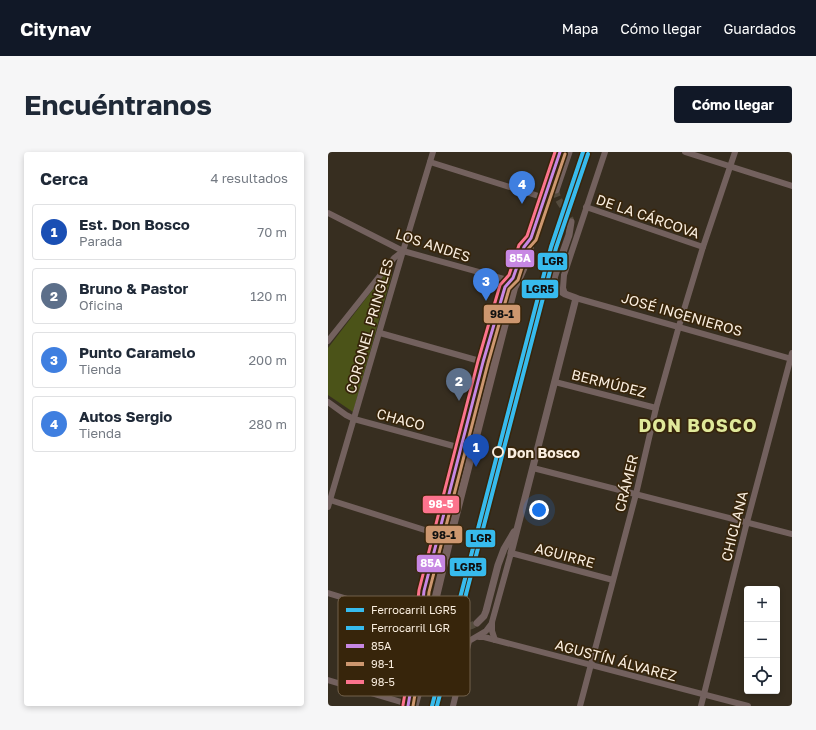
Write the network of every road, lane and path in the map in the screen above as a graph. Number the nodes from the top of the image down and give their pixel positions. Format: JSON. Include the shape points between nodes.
{"nodes":[{"id":1,"x":433,"y":152,"type":"edge"},
{"id":2,"x":560,"y":152,"type":"edge"},
{"id":3,"x":569,"y":152,"type":"edge"},
{"id":4,"x":604,"y":152,"type":"edge"},
{"id":5,"x":685,"y":152,"type":"edge"},
{"id":6,"x":735,"y":152,"type":"edge"},
{"id":7,"x":430,"y":162,"type":"junction"},
{"id":8,"x":730,"y":166,"type":"junction"},
{"id":9,"x":792,"y":186,"type":"edge"},
{"id":10,"x":556,"y":190,"type":"tunnel mouth"},
{"id":11,"x":545,"y":198,"type":"junction"},
{"id":12,"x":586,"y":207,"type":"junction"},
{"id":13,"x":328,"y":213,"type":"edge"},
{"id":14,"x":571,"y":222,"type":"tunnel mouth"},
{"id":15,"x":531,"y":238,"type":"junction"},
{"id":16,"x":703,"y":247,"type":"junction"},
{"id":17,"x":403,"y":251,"type":"junction"},
{"id":18,"x":511,"y":281,"type":"junction"},
{"id":19,"x":503,"y":292,"type":"junction"},
{"id":20,"x":565,"y":294,"type":"junction"},
{"id":21,"x":576,"y":298,"type":"junction"},
{"id":22,"x":679,"y":326,"type":"junction"},
{"id":23,"x":380,"y":333,"type":"junction"},
{"id":24,"x":501,"y":338,"type":"junction"},
{"id":25,"x":328,"y":341,"type":"edge"},
{"id":26,"x":791,"y":357,"type":"edge"},
{"id":27,"x":483,"y":362,"type":"junction"},
{"id":28,"x":494,"y":365,"type":"junction"},
{"id":29,"x":555,"y":382,"type":"junction"},
{"id":30,"x":328,"y":402,"type":"edge"},
{"id":31,"x":656,"y":408,"type":"junction"},
{"id":32,"x":354,"y":419,"type":"junction"},
{"id":33,"x":461,"y":448,"type":"junction"},
{"id":34,"x":472,"y":451,"type":"junction"},
{"id":35,"x":532,"y":468,"type":"junction"},
{"id":36,"x":636,"y":494,"type":"junction"},
{"id":37,"x":329,"y":503,"type":"edge"},
{"id":38,"x":747,"y":522,"type":"junction"},
{"id":39,"x":518,"y":524,"type":"junction"},
{"id":40,"x":439,"y":534,"type":"junction"},
{"id":41,"x":792,"y":534,"type":"edge"},
{"id":42,"x":450,"y":538,"type":"junction"},
{"id":43,"x":512,"y":553,"type":"junction"},
{"id":44,"x":614,"y":580,"type":"junction"},
{"id":45,"x":328,"y":592,"type":"edge"},
{"id":46,"x":341,"y":596,"type":"edge"},
{"id":47,"x":424,"y":596,"type":"edge"},
{"id":48,"x":437,"y":596,"type":"edge"},
{"id":49,"x":492,"y":622,"type":"junction"},
{"id":50,"x":477,"y":623,"type":"tunnel mouth"},
{"id":51,"x":479,"y":636,"type":"junction"},
{"id":52,"x":470,"y":640,"type":"edge"},
{"id":53,"x":495,"y":640,"type":"junction"},
{"id":54,"x":591,"y":666,"type":"junction"},
{"id":55,"x":328,"y":680,"type":"edge"},
{"id":56,"x":338,"y":683,"type":"edge"},
{"id":57,"x":704,"y":695,"type":"junction"},
{"id":58,"x":383,"y":696,"type":"edge"},
{"id":59,"x":455,"y":696,"type":"edge"},
{"id":60,"x":410,"y":704,"type":"edge"},
{"id":61,"x":453,"y":706,"type":"edge"},
{"id":62,"x":580,"y":706,"type":"edge"},
{"id":63,"x":701,"y":706,"type":"edge"},
{"id":64,"x":748,"y":706,"type":"edge"}],
"edges":[{"from":1,"to":7,"type":"street","name":"CORONEL PRINGLES"},
{"from":2,"to":11,"type":"main road"},
{"from":3,"to":10,"type":"street"},
{"from":4,"to":12,"type":"street"},
{"from":5,"to":8,"type":"street"},
{"from":6,"to":8,"type":"street","name":"CRÁMER"},
{"from":7,"to":11,"type":"street"},
{"from":7,"to":17,"type":"street","name":"CORONEL PRINGLES"},
{"from":8,"to":9,"type":"street"},
{"from":8,"to":16,"type":"street","name":"CRÁMER"},
{"from":11,"to":15,"type":"main road"},
{"from":12,"to":16,"type":"street","name":"DE LA CÁRCOVA"},
{"from":12,"to":20,"type":"street","via":[[564,276]]},
{"from":13,"to":17,"type":"street","name":"LOS ANDES"},
{"from":14,"to":20,"type":"street","via":[[554,278],[557,289]]},
{"from":15,"to":18,"type":"main road","via":[[524,247]]},
{"from":15,"to":24,"type":"main road"},
{"from":16,"to":22,"type":"street","name":"CRÁMER"},
{"from":17,"to":18,"type":"street","name":"LOS ANDES"},
{"from":17,"to":23,"type":"street","name":"CORONEL PRINGLES"},
{"from":17,"to":25,"type":"street","via":[[394,258]]},
{"from":18,"to":19,"type":"main road"},
{"from":19,"to":24,"type":"main road","via":[[506,301],[497,336]]},
{"from":19,"to":27,"type":"main road"},
{"from":20,"to":21,"type":"street","name":"JOSÉ INGENIEROS"},
{"from":21,"to":22,"type":"street","name":"JOSÉ INGENIEROS"},
{"from":21,"to":29,"type":"street"},
{"from":22,"to":26,"type":"street","name":"JOSÉ INGENIEROS"},
{"from":22,"to":31,"type":"street","name":"CRÁMER"},
{"from":23,"to":27,"type":"street"},
{"from":23,"to":32,"type":"street","name":"CORONEL PRINGLES"},
{"from":24,"to":28,"type":"main road"},
{"from":26,"to":38,"type":"street","name":"CHICLANA"},
{"from":27,"to":28,"type":"street"},
{"from":27,"to":33,"type":"main road"},
{"from":28,"to":34,"type":"main road"},
{"from":29,"to":31,"type":"street","name":"BERMÚDEZ"},
{"from":29,"to":35,"type":"street"},
{"from":30,"to":32,"type":"street","name":"CHACO"},
{"from":31,"to":36,"type":"street","name":"CRÁMER"},
{"from":32,"to":33,"type":"street","name":"CHACO"},
{"from":32,"to":37,"type":"street","name":"CORONEL PRINGLES"},
{"from":33,"to":34,"type":"street","name":"CHACO"},
{"from":33,"to":40,"type":"main road"},
{"from":34,"to":42,"type":"main road"},
{"from":35,"to":36,"type":"street"},
{"from":35,"to":39,"type":"street"},
{"from":36,"to":38,"type":"street"},
{"from":36,"to":44,"type":"street","name":"CRÁMER"},
{"from":37,"to":40,"type":"street"},
{"from":38,"to":41,"type":"street"},
{"from":38,"to":57,"type":"street","name":"CHICLANA"},
{"from":39,"to":43,"type":"street"},
{"from":39,"to":50,"type":"street","via":[[498,565],[484,616]]},
{"from":40,"to":42,"type":"street"},
{"from":40,"to":47,"type":"main road"},
{"from":42,"to":48,"type":"main road"},
{"from":43,"to":44,"type":"street","name":"AGUIRRE"},
{"from":43,"to":49,"type":"street"},
{"from":44,"to":54,"type":"street","name":"CRÁMER"},
{"from":45,"to":46,"type":"street"},
{"from":49,"to":51,"type":"street"},
{"from":49,"to":53,"type":"street"},
{"from":51,"to":52,"type":"street"},
{"from":51,"to":53,"type":"street","name":"AGUSTÍN ÁLVAREZ"},
{"from":53,"to":54,"type":"street","name":"AGUSTÍN ÁLVAREZ"},
{"from":54,"to":57,"type":"street","name":"AGUSTÍN ÁLVAREZ"},
{"from":54,"to":62,"type":"street","name":"CRÁMER"},
{"from":55,"to":56,"type":"street"},
{"from":57,"to":63,"type":"street","name":"CHICLANA"},
{"from":57,"to":64,"type":"street","name":"AGUSTÍN ÁLVAREZ"},
{"from":58,"to":60,"type":"street"},
{"from":59,"to":61,"type":"street"}]}
